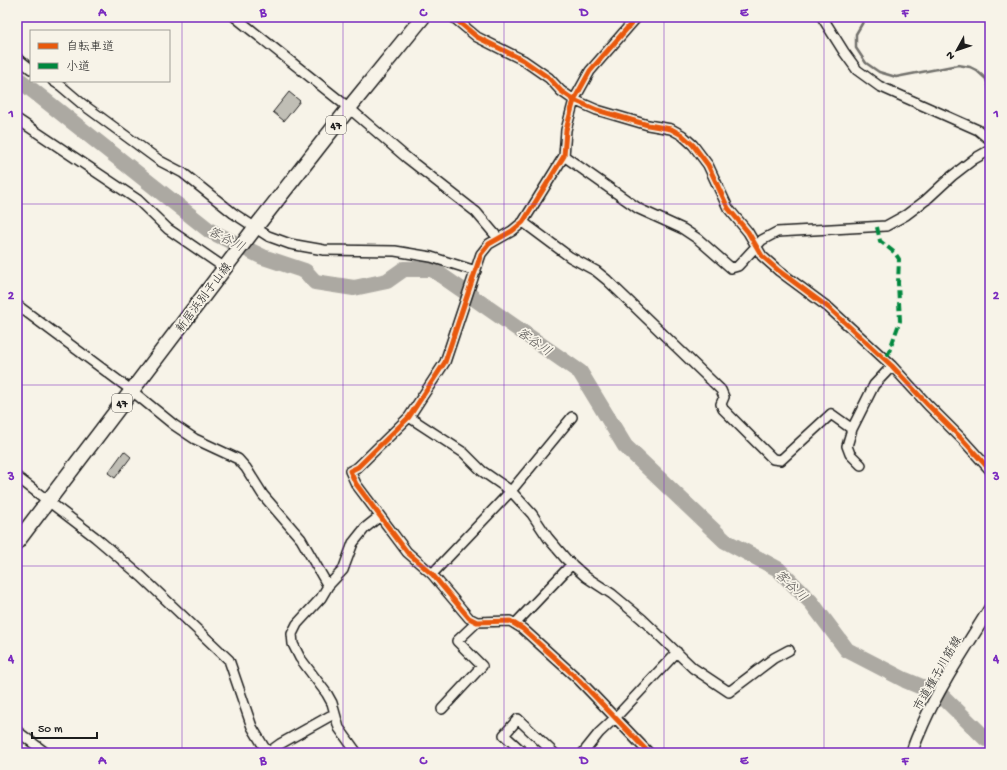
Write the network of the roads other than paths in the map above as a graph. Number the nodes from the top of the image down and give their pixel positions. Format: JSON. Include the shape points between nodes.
{"nodes":[{"id":1,"x":235,"y":17,"type":"edge"},
{"id":2,"x":423,"y":17,"type":"edge"},
{"id":3,"x":453,"y":17,"type":"edge"},
{"id":4,"x":636,"y":17,"type":"edge"},
{"id":5,"x":822,"y":17,"type":"edge"},
{"id":6,"x":17,"y":58,"type":"edge"},
{"id":7,"x":30,"y":68,"type":"edge"},
{"id":8,"x":55,"y":82,"type":"edge"},
{"id":9,"x":574,"y":100,"type":"junction"},
{"id":10,"x":349,"y":108,"type":"junction"},
{"id":11,"x":17,"y":119,"type":"edge"},
{"id":12,"x":990,"y":140,"type":"edge"},
{"id":13,"x":990,"y":150,"type":"edge"},
{"id":14,"x":564,"y":156,"type":"junction"},
{"id":15,"x":523,"y":222,"type":"junction"},
{"id":16,"x":253,"y":231,"type":"junction"},
{"id":17,"x":498,"y":238,"type":"junction"},
{"id":18,"x":756,"y":245,"type":"junction"},
{"id":19,"x":226,"y":266,"type":"junction"},
{"id":20,"x":476,"y":272,"type":"junction"},
{"id":21,"x":17,"y":306,"type":"edge"},
{"id":22,"x":892,"y":366,"type":"junction"},
{"id":23,"x":131,"y":390,"type":"junction"},
{"id":24,"x":409,"y":417,"type":"junction"},
{"id":25,"x":572,"y":417,"type":"dead end"},
{"id":26,"x":852,"y":429,"type":"junction"},
{"id":27,"x":861,"y":465,"type":"dead end"},
{"id":28,"x":990,"y":470,"type":"edge"},
{"id":29,"x":17,"y":477,"type":"edge"},
{"id":30,"x":510,"y":491,"type":"junction"},
{"id":31,"x":48,"y":500,"type":"junction"},
{"id":32,"x":380,"y":516,"type":"junction"},
{"id":33,"x":17,"y":542,"type":"edge"},
{"id":34,"x":572,"y":564,"type":"junction"},
{"id":35,"x":432,"y":574,"type":"junction"},
{"id":36,"x":328,"y":586,"type":"junction"},
{"id":37,"x":990,"y":608,"type":"edge"},
{"id":38,"x":477,"y":622,"type":"junction"},
{"id":39,"x":515,"y":624,"type":"junction"},
{"id":40,"x":789,"y":650,"type":"dead end"},
{"id":41,"x":676,"y":652,"type":"junction"},
{"id":42,"x":442,"y":709,"type":"dead end"},
{"id":43,"x":335,"y":715,"type":"junction"},
{"id":44,"x":616,"y":717,"type":"junction"},
{"id":45,"x":17,"y":731,"type":"edge"},
{"id":46,"x":46,"y":753,"type":"edge"},
{"id":47,"x":357,"y":753,"type":"edge"},
{"id":48,"x":524,"y":753,"type":"edge"},
{"id":49,"x":554,"y":753,"type":"edge"},
{"id":50,"x":583,"y":753,"type":"edge"},
{"id":51,"x":649,"y":753,"type":"edge"},
{"id":52,"x":912,"y":753,"type":"edge"}],
"edges":[{"from":1,"to":10,"type":"street"},
{"from":2,"to":10,"type":"main road","name":"新居浜別子山線","number":"47"},
{"from":3,"to":9,"type":"street","via":[[478,37],[523,60]]},
{"from":4,"to":9,"type":"street","via":[[590,71]]},
{"from":5,"to":12,"type":"street","via":[[857,70],[879,86],[978,130]]},
{"from":6,"to":7,"type":"street"},
{"from":8,"to":16,"type":"street","via":[[160,161],[183,173]]},
{"from":9,"to":14,"type":"street","via":[[566,130]]},
{"from":9,"to":18,"type":"street","via":[[597,110],[648,125],[672,129],[682,135],[708,165],[728,208]]},
{"from":10,"to":16,"type":"main road","name":"新居浜別子山線","number":"47"},
{"from":10,"to":17,"type":"street","via":[[476,212]]},
{"from":11,"to":19,"type":"street","via":[[138,200],[168,229]]},
{"from":13,"to":18,"type":"street","via":[[952,176],[906,215],[886,226],[777,232]]},
{"from":14,"to":15,"type":"street"},
{"from":14,"to":18,"type":"street","via":[[639,209],[683,229],[698,239],[731,268],[738,266]]},
{"from":15,"to":17,"type":"street","via":[[512,232]]},
{"from":15,"to":26,"type":"street","via":[[570,257],[607,280],[721,390],[724,397],[721,404],[723,409],[773,459],[781,460],[831,414]]},
{"from":16,"to":19,"type":"main road","name":"新居浜別子山線","number":"47"},
{"from":16,"to":20,"type":"street","via":[[290,244],[324,250],[395,251],[431,257]]},
{"from":17,"to":20,"type":"street","via":[[481,254]]},
{"from":18,"to":22,"type":"street","via":[[762,256],[829,308]]},
{"from":19,"to":23,"type":"main road","name":"新居浜別子山線","number":"47"},
{"from":20,"to":24,"type":"street","via":[[445,362]]},
{"from":21,"to":23,"type":"street"},
{"from":22,"to":26,"type":"street","via":[[874,385]]},
{"from":22,"to":28,"type":"street"},
{"from":23,"to":31,"type":"main road","name":"新居浜別子山線","number":"47"},
{"from":23,"to":36,"type":"street","via":[[195,439],[238,459],[263,495],[301,539]]},
{"from":24,"to":30,"type":"street","via":[[464,453],[482,471]]},
{"from":24,"to":32,"type":"street","via":[[358,467],[350,471],[356,484]]},
{"from":25,"to":30,"type":"street"},
{"from":26,"to":27,"type":"street","via":[[847,446],[850,454]]},
{"from":29,"to":31,"type":"street"},
{"from":30,"to":34,"type":"street"},
{"from":30,"to":35,"type":"street"},
{"from":31,"to":33,"type":"main road","name":"新居浜別子山線","number":"47"},
{"from":31,"to":43,"type":"street","via":[[142,577],[229,660],[252,727],[269,752]]},
{"from":32,"to":35,"type":"street","via":[[407,552]]},
{"from":32,"to":36,"type":"street","via":[[365,528],[354,543],[344,570]]},
{"from":34,"to":39,"type":"street"},
{"from":34,"to":41,"type":"street","via":[[642,619]]},
{"from":35,"to":38,"type":"street","via":[[469,618]]},
{"from":36,"to":43,"type":"street","via":[[292,634],[293,644],[300,658],[332,702]]},
{"from":37,"to":52,"type":"street","name":"市道種子川筋線","via":[[929,712]]},
{"from":38,"to":39,"type":"street","via":[[510,621]]},
{"from":38,"to":42,"type":"street","via":[[457,642],[482,666]]},
{"from":39,"to":44,"type":"street","via":[[579,680]]},
{"from":40,"to":41,"type":"street","via":[[774,658],[729,692],[693,668]]},
{"from":41,"to":44,"type":"street"},
{"from":43,"to":47,"type":"street","via":[[339,728]]},
{"from":44,"to":50,"type":"street"},
{"from":44,"to":51,"type":"street"},
{"from":45,"to":46,"type":"street"},
{"from":48,"to":49,"type":"street","via":[[504,735],[518,720]]}]}
